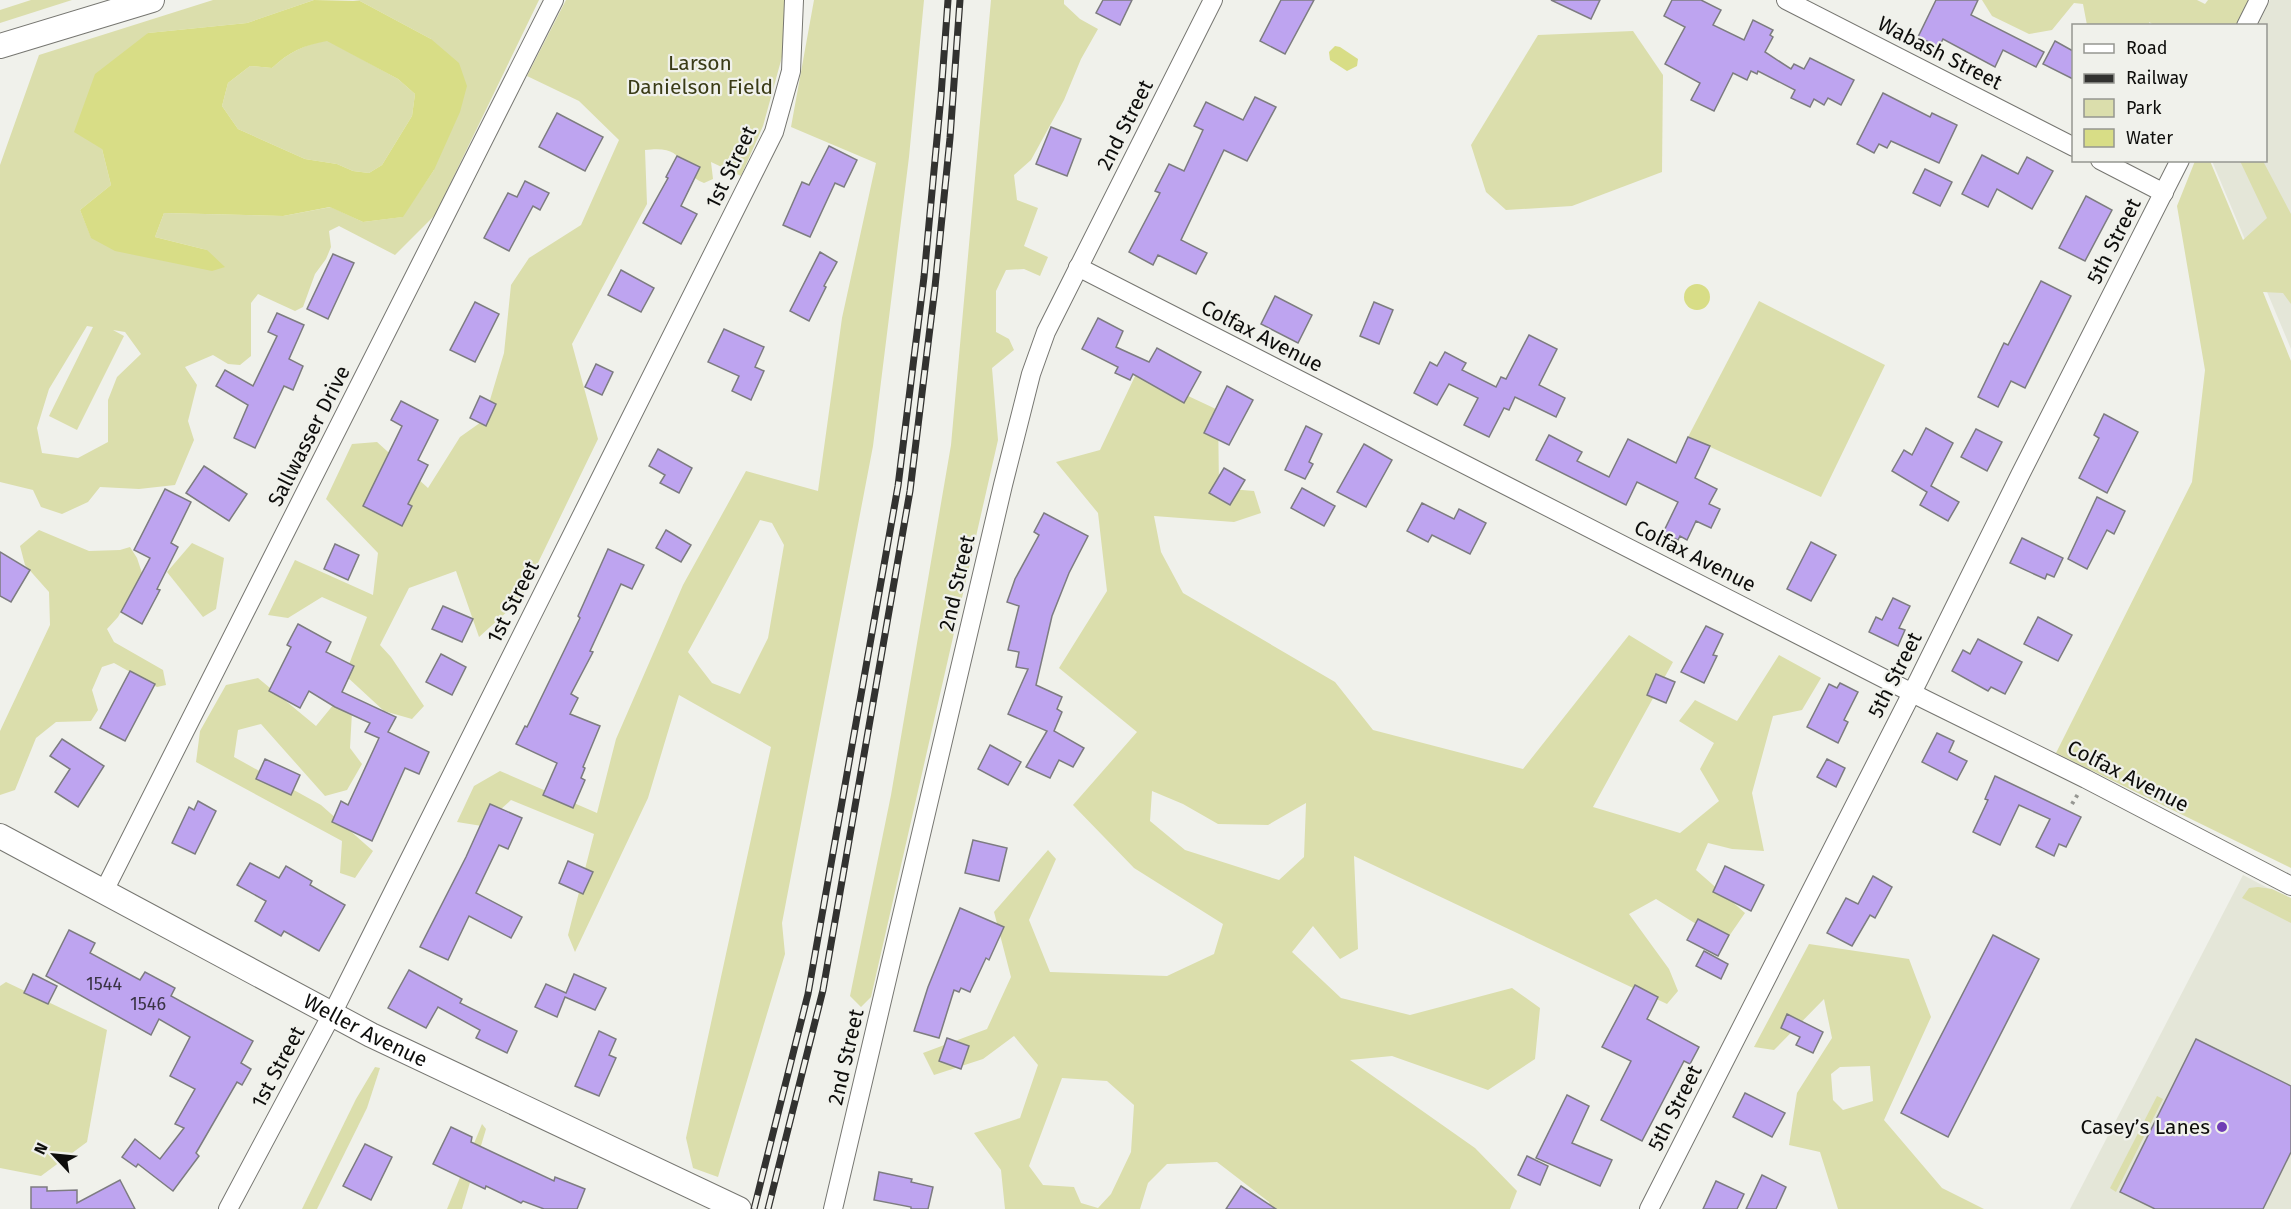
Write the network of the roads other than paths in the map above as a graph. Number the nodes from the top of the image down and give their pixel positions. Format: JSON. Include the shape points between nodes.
{"nodes":[{"id":1,"x":152,"y":0,"type":"edge"},
{"id":2,"x":554,"y":0,"type":"edge"},
{"id":3,"x":794,"y":0,"type":"edge"},
{"id":4,"x":1213,"y":0,"type":"edge"},
{"id":5,"x":1786,"y":0,"type":"edge"},
{"id":6,"x":2259,"y":0,"type":"edge"},
{"id":7,"x":2247,"y":24,"type":"edge"},
{"id":8,"x":0,"y":46,"type":"edge"},
{"id":9,"x":2072,"y":146,"type":"edge"},
{"id":10,"x":2104,"y":162,"type":"edge"},
{"id":11,"x":2179,"y":162,"type":"edge"},
{"id":12,"x":2164,"y":193,"type":"junction"},
{"id":13,"x":1078,"y":267,"type":"junction"},
{"id":14,"x":1912,"y":693,"type":"junction"},
{"id":15,"x":0,"y":836,"type":"edge"},
{"id":16,"x":2291,"y":886,"type":"edge"},
{"id":17,"x":103,"y":893,"type":"junction"},
{"id":18,"x":332,"y":1014,"type":"junction"},
{"id":19,"x":228,"y":1209,"type":"edge"},
{"id":20,"x":739,"y":1209,"type":"edge"},
{"id":21,"x":833,"y":1209,"type":"edge"},
{"id":22,"x":1648,"y":1209,"type":"edge"}],
"edges":[{"from":1,"to":8,"type":"street"},
{"from":2,"to":17,"type":"street","name":"Sallwasser Drive"},
{"from":3,"to":18,"type":"street","name":"1st Street","via":[[791,71],[774,132]]},
{"from":4,"to":13,"type":"street","name":"2nd Street"},
{"from":5,"to":9,"type":"street","name":"Wabash Street"},
{"from":6,"to":7,"type":"street"},
{"from":10,"to":12,"type":"street"},
{"from":11,"to":12,"type":"street","name":"5th Street"},
{"from":12,"to":14,"type":"street","name":"5th Street"},
{"from":13,"to":14,"type":"street","name":"Colfax Avenue"},
{"from":13,"to":21,"type":"street","name":"2nd Street","via":[[1046,332],[1021,411]]},
{"from":14,"to":16,"type":"street","name":"Colfax Avenue"},
{"from":14,"to":22,"type":"street","name":"5th Street"},
{"from":15,"to":17,"type":"street","name":"Weller Avenue"},
{"from":17,"to":18,"type":"street","name":"Weller Avenue"},
{"from":18,"to":19,"type":"street","name":"1st Street"},
{"from":18,"to":20,"type":"street","name":"Weller Avenue"}]}
